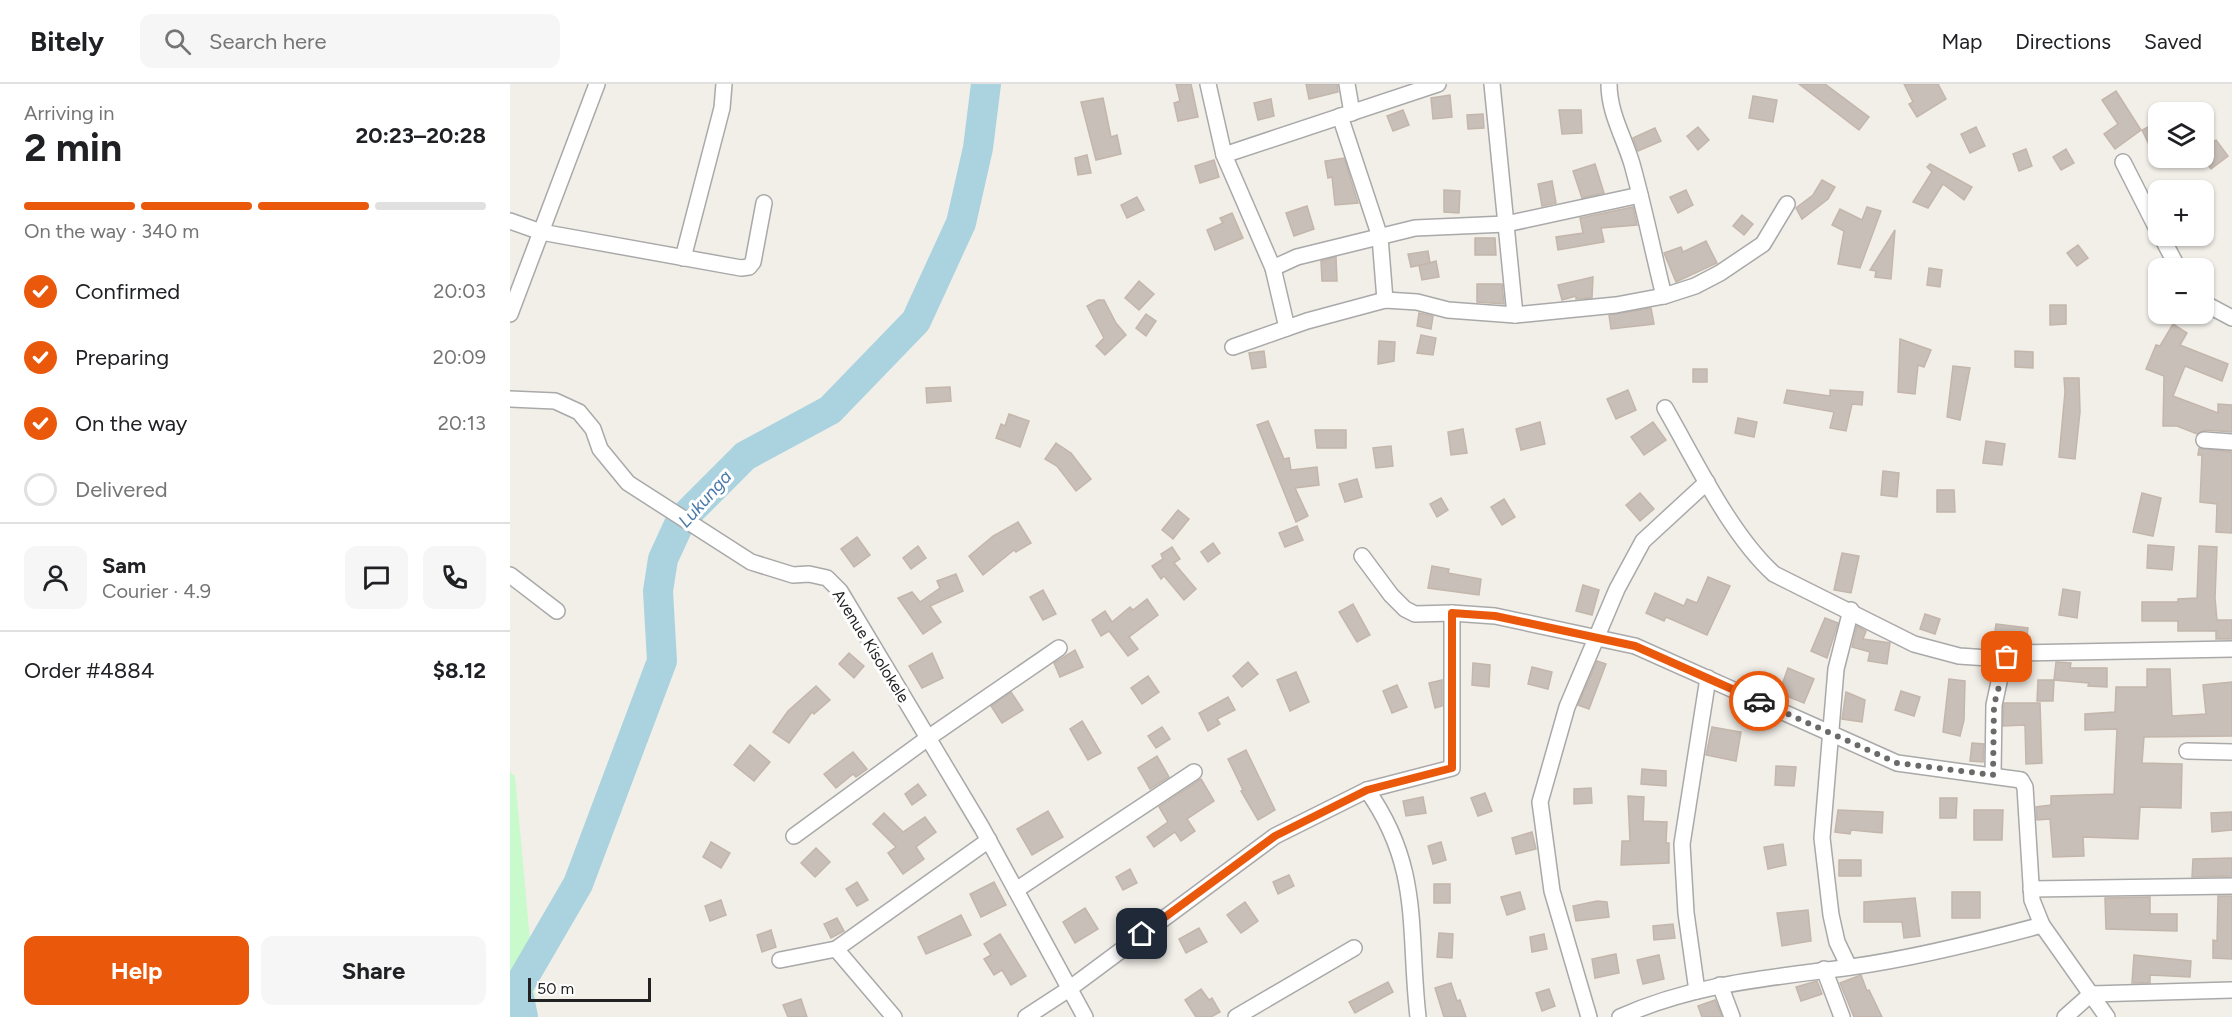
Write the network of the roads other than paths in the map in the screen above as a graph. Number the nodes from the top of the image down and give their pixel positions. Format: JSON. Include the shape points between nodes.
{"nodes":[{"id":1,"x":597,"y":84,"type":"edge"},
{"id":2,"x":724,"y":84,"type":"edge"},
{"id":3,"x":1208,"y":84,"type":"edge"},
{"id":4,"x":1347,"y":84,"type":"edge"},
{"id":5,"x":1438,"y":84,"type":"edge"},
{"id":6,"x":1492,"y":84,"type":"edge"},
{"id":7,"x":1609,"y":84,"type":"edge"},
{"id":8,"x":1346,"y":115,"type":"junction"},
{"id":9,"x":1224,"y":155,"type":"junction"},
{"id":10,"x":2123,"y":162,"type":"dead end"},
{"id":11,"x":1640,"y":195,"type":"junction"},
{"id":12,"x":764,"y":203,"type":"dead end"},
{"id":13,"x":1787,"y":204,"type":"dead end"},
{"id":14,"x":2148,"y":211,"type":"edge"},
{"id":15,"x":510,"y":220,"type":"edge"},
{"id":16,"x":1506,"y":224,"type":"junction"},
{"id":17,"x":541,"y":232,"type":"junction"},
{"id":18,"x":1380,"y":237,"type":"junction"},
{"id":19,"x":683,"y":258,"type":"junction"},
{"id":20,"x":1273,"y":268,"type":"junction"},
{"id":21,"x":1664,"y":296,"type":"junction"},
{"id":22,"x":1385,"y":300,"type":"junction"},
{"id":23,"x":2214,"y":308,"type":"edge"},
{"id":24,"x":510,"y":314,"type":"edge"},
{"id":25,"x":1515,"y":315,"type":"junction"},
{"id":26,"x":2232,"y":318,"type":"edge"},
{"id":27,"x":1287,"y":328,"type":"junction"},
{"id":28,"x":1233,"y":347,"type":"dead end"},
{"id":29,"x":510,"y":399,"type":"edge"},
{"id":30,"x":1665,"y":408,"type":"dead end"},
{"id":31,"x":2204,"y":440,"type":"dead end"},
{"id":32,"x":2232,"y":442,"type":"edge"},
{"id":33,"x":1707,"y":482,"type":"junction"},
{"id":34,"x":1362,"y":556,"type":"dead end"},
{"id":35,"x":510,"y":575,"type":"edge"},
{"id":36,"x":1851,"y":610,"type":"junction"},
{"id":37,"x":558,"y":611,"type":"dead end"},
{"id":38,"x":1452,"y":613,"type":"junction"},
{"id":39,"x":1596,"y":637,"type":"junction"},
{"id":40,"x":1059,"y":648,"type":"dead end"},
{"id":41,"x":2232,"y":649,"type":"edge"},
{"id":42,"x":2004,"y":659,"type":"junction"},
{"id":43,"x":1708,"y":678,"type":"junction"},
{"id":44,"x":1832,"y":734,"type":"junction"},
{"id":45,"x":928,"y":738,"type":"junction"},
{"id":46,"x":2187,"y":752,"type":"dead end"},
{"id":47,"x":2232,"y":752,"type":"edge"},
{"id":48,"x":1194,"y":772,"type":"dead end"},
{"id":49,"x":1993,"y":775,"type":"junction"},
{"id":50,"x":1367,"y":790,"type":"junction"},
{"id":51,"x":794,"y":836,"type":"dead end"},
{"id":52,"x":989,"y":840,"type":"junction"},
{"id":53,"x":2232,"y":886,"type":"edge"},
{"id":54,"x":2031,"y":889,"type":"junction"},
{"id":55,"x":1016,"y":890,"type":"junction"},
{"id":56,"x":2042,"y":925,"type":"junction"},
{"id":57,"x":1354,"y":948,"type":"dead end"},
{"id":58,"x":836,"y":949,"type":"junction"},
{"id":59,"x":780,"y":960,"type":"dead end"},
{"id":60,"x":1849,"y":967,"type":"junction"},
{"id":61,"x":1824,"y":969,"type":"junction"},
{"id":62,"x":1720,"y":984,"type":"junction"},
{"id":63,"x":1070,"y":989,"type":"junction"},
{"id":64,"x":2232,"y":990,"type":"edge"},
{"id":65,"x":1697,"y":991,"type":"junction"},
{"id":66,"x":2091,"y":994,"type":"junction"},
{"id":67,"x":894,"y":1017,"type":"edge"},
{"id":68,"x":1026,"y":1017,"type":"edge"},
{"id":69,"x":1085,"y":1017,"type":"edge"},
{"id":70,"x":1236,"y":1017,"type":"edge"},
{"id":71,"x":1418,"y":1017,"type":"edge"},
{"id":72,"x":1590,"y":1017,"type":"edge"},
{"id":73,"x":1620,"y":1017,"type":"edge"},
{"id":74,"x":1732,"y":1017,"type":"edge"},
{"id":75,"x":1842,"y":1017,"type":"edge"},
{"id":76,"x":2065,"y":1017,"type":"edge"},
{"id":77,"x":2107,"y":1017,"type":"edge"}],
"edges":[{"from":1,"to":17,"type":"street"},
{"from":2,"to":19,"type":"street","via":[[722,108]]},
{"from":3,"to":9,"type":"street"},
{"from":4,"to":8,"type":"street"},
{"from":5,"to":8,"type":"street"},
{"from":6,"to":16,"type":"street"},
{"from":7,"to":11,"type":"street","via":[[1615,119]]},
{"from":8,"to":9,"type":"street"},
{"from":8,"to":18,"type":"street"},
{"from":9,"to":20,"type":"street"},
{"from":10,"to":14,"type":"street"},
{"from":11,"to":16,"type":"street"},
{"from":11,"to":21,"type":"street"},
{"from":12,"to":19,"type":"street","via":[[749,267]]},
{"from":13,"to":21,"type":"street","via":[[1763,244],[1720,273]]},
{"from":15,"to":17,"type":"street"},
{"from":16,"to":18,"type":"street","via":[[1415,228]]},
{"from":16,"to":25,"type":"street"},
{"from":17,"to":19,"type":"street"},
{"from":17,"to":24,"type":"street"},
{"from":18,"to":20,"type":"street","via":[[1297,257]]},
{"from":18,"to":22,"type":"street"},
{"from":20,"to":27,"type":"street"},
{"from":21,"to":25,"type":"street"},
{"from":22,"to":25,"type":"street"},
{"from":22,"to":27,"type":"street"},
{"from":23,"to":26,"type":"street"},
{"from":27,"to":28,"type":"street"},
{"from":29,"to":45,"type":"street","name":"Avenue Kisolokele","via":[[555,401],[579,412],[593,429],[600,449],[628,483],[751,562],[793,575],[827,578],[840,591]]},
{"from":30,"to":33,"type":"street"},
{"from":31,"to":32,"type":"street"},
{"from":33,"to":36,"type":"street","via":[[1762,562],[1787,581]]},
{"from":33,"to":39,"type":"street","via":[[1643,541]]},
{"from":34,"to":38,"type":"street","via":[[1405,609],[1415,614]]},
{"from":35,"to":37,"type":"street"},
{"from":36,"to":42,"type":"street","via":[[1914,644],[1959,656]]},
{"from":36,"to":44,"type":"street","via":[[1836,669]]},
{"from":38,"to":39,"type":"street","via":[[1495,616]]},
{"from":38,"to":50,"type":"street","via":[[1452,768]]},
{"from":39,"to":43,"type":"street","via":[[1635,646]]},
{"from":39,"to":72,"type":"street","via":[[1567,707],[1540,802],[1552,891]]},
{"from":40,"to":45,"type":"street"},
{"from":41,"to":42,"type":"street","via":[[2024,652]]},
{"from":42,"to":49,"type":"street","via":[[1994,705]]},
{"from":43,"to":44,"type":"street"},
{"from":43,"to":65,"type":"street","via":[[1682,844],[1686,913]]},
{"from":44,"to":49,"type":"street","via":[[1897,763]]},
{"from":44,"to":60,"type":"street","via":[[1822,838],[1831,915],[1837,942]]},
{"from":45,"to":51,"type":"street"},
{"from":45,"to":52,"type":"street","name":"Avenue Kisolokele"},
{"from":46,"to":47,"type":"street"},
{"from":48,"to":55,"type":"street"},
{"from":49,"to":54,"type":"street","via":[[2014,777],[2025,786]]},
{"from":50,"to":63,"type":"street","via":[[1275,836]]},
{"from":50,"to":71,"type":"street","via":[[1396,841],[1406,873]]},
{"from":52,"to":55,"type":"street","name":"Avenue Kisolokele"},
{"from":52,"to":58,"type":"street"},
{"from":53,"to":54,"type":"street"},
{"from":54,"to":56,"type":"street"},
{"from":55,"to":63,"type":"street","name":"Avenue Kisolokele"},
{"from":56,"to":60,"type":"street","via":[[1930,953]]},
{"from":56,"to":66,"type":"street"},
{"from":57,"to":70,"type":"street"},
{"from":58,"to":59,"type":"street"},
{"from":58,"to":67,"type":"street"},
{"from":60,"to":61,"type":"street"},
{"from":61,"to":62,"type":"street"},
{"from":61,"to":75,"type":"street"},
{"from":62,"to":65,"type":"street"},
{"from":62,"to":74,"type":"street"},
{"from":63,"to":68,"type":"street"},
{"from":63,"to":69,"type":"street","name":"Avenue Kisolokele"},
{"from":64,"to":66,"type":"street"},
{"from":65,"to":73,"type":"street"},
{"from":66,"to":76,"type":"street"},
{"from":66,"to":77,"type":"street"}]}
